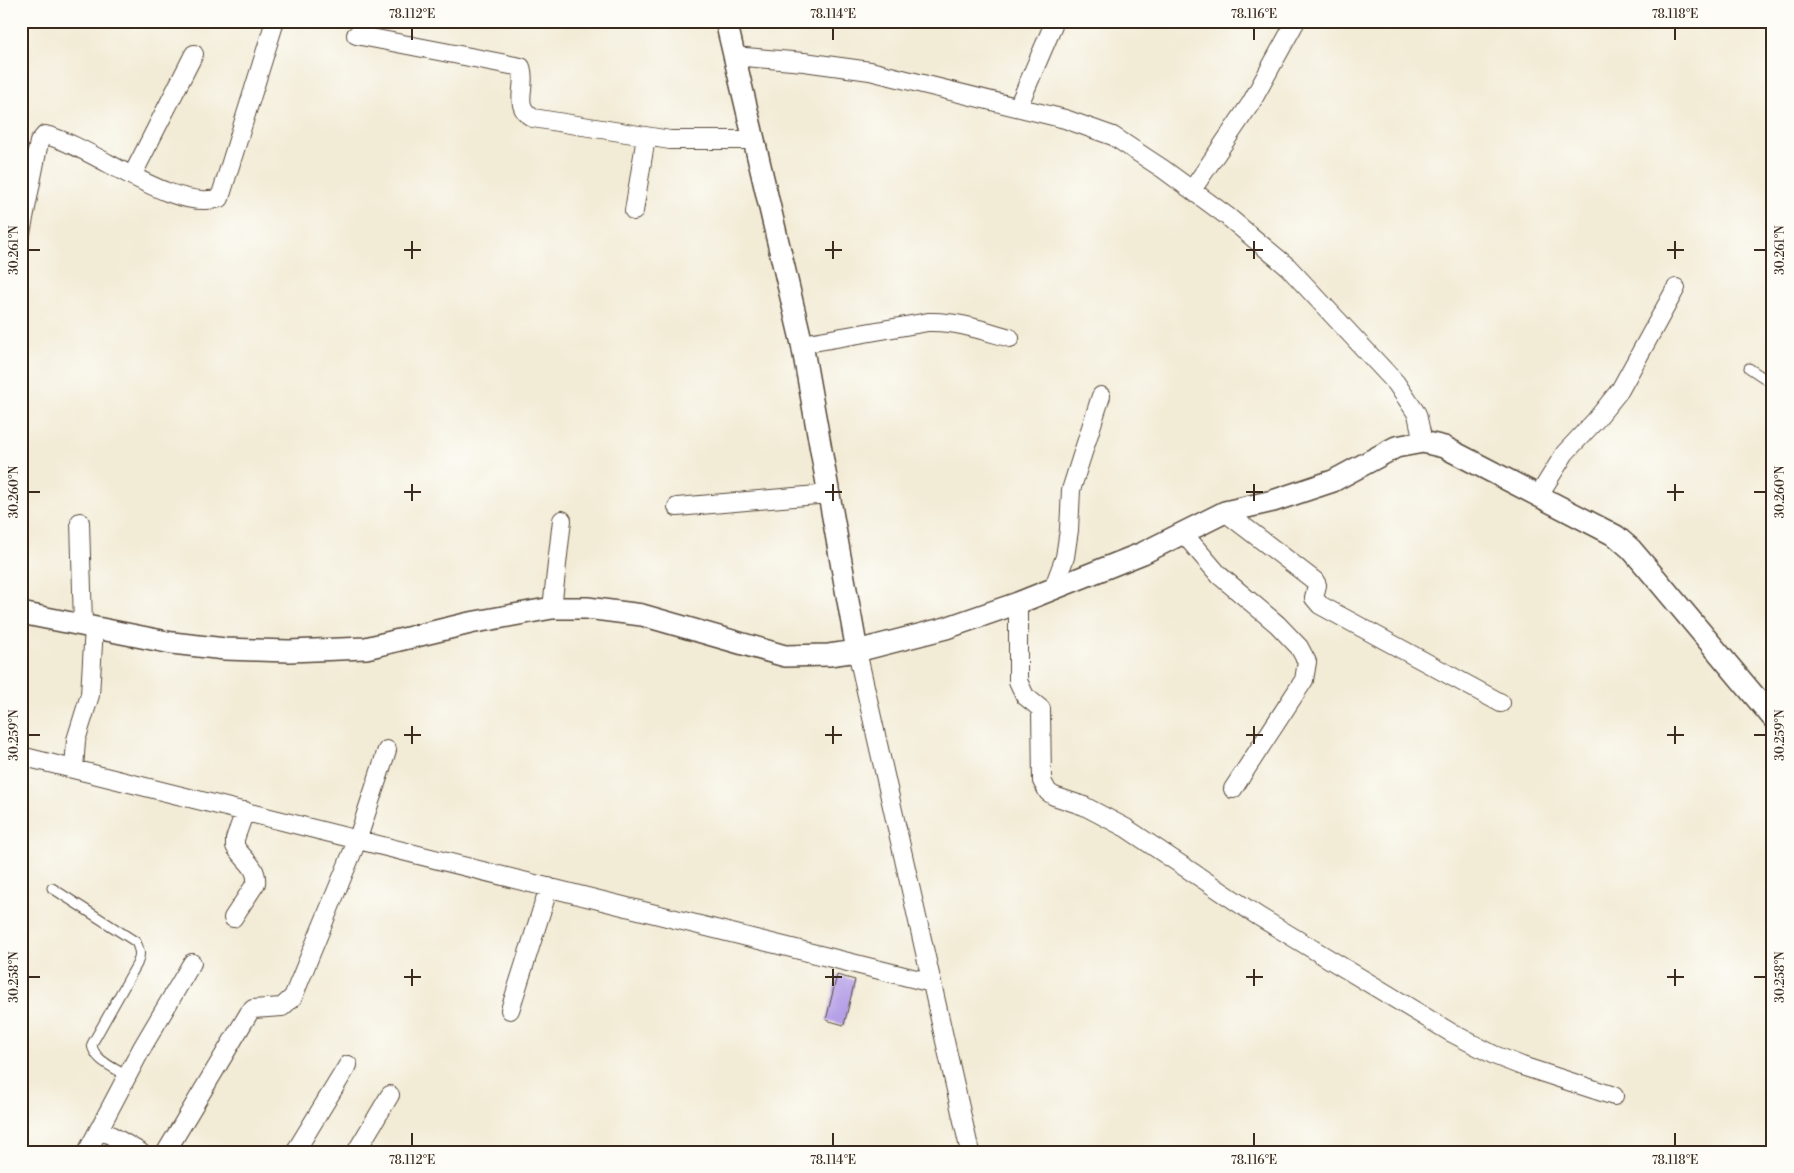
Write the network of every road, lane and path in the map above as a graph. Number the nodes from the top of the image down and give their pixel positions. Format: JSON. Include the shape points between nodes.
{"nodes":[{"id":1,"x":275,"y":21,"type":"edge"},
{"id":2,"x":726,"y":21,"type":"edge"},
{"id":3,"x":1055,"y":21,"type":"edge"},
{"id":4,"x":1296,"y":21,"type":"edge"},
{"id":5,"x":356,"y":35,"type":"dead end"},
{"id":6,"x":194,"y":54,"type":"dead end"},
{"id":7,"x":733,"y":56,"type":"junction"},
{"id":8,"x":1018,"y":107,"type":"junction"},
{"id":9,"x":646,"y":137,"type":"junction"},
{"id":10,"x":754,"y":140,"type":"junction"},
{"id":11,"x":132,"y":176,"type":"junction"},
{"id":12,"x":1192,"y":190,"type":"junction"},
{"id":13,"x":634,"y":211,"type":"dead end"},
{"id":14,"x":21,"y":233,"type":"edge"},
{"id":15,"x":1676,"y":288,"type":"dead end"},
{"id":16,"x":1010,"y":338,"type":"dead end"},
{"id":17,"x":802,"y":344,"type":"junction"},
{"id":18,"x":1749,"y":368,"type":"dead end"},
{"id":19,"x":1773,"y":384,"type":"edge"},
{"id":20,"x":1101,"y":396,"type":"dead end"},
{"id":21,"x":1423,"y":442,"type":"junction"},
{"id":22,"x":828,"y":494,"type":"junction"},
{"id":23,"x":1539,"y":495,"type":"junction"},
{"id":24,"x":677,"y":507,"type":"dead end"},
{"id":25,"x":1225,"y":512,"type":"junction"},
{"id":26,"x":562,"y":520,"type":"dead end"},
{"id":27,"x":80,"y":522,"type":"dead end"},
{"id":28,"x":1183,"y":533,"type":"junction"},
{"id":29,"x":1053,"y":589,"type":"junction"},
{"id":30,"x":1018,"y":604,"type":"junction"},
{"id":31,"x":552,"y":608,"type":"junction"},
{"id":32,"x":21,"y":613,"type":"edge"},
{"id":33,"x":89,"y":626,"type":"junction"},
{"id":34,"x":857,"y":652,"type":"junction"},
{"id":35,"x":1501,"y":703,"type":"dead end"},
{"id":36,"x":1773,"y":718,"type":"edge"},
{"id":37,"x":387,"y":750,"type":"dead end"},
{"id":38,"x":21,"y":756,"type":"edge"},
{"id":39,"x":74,"y":769,"type":"junction"},
{"id":40,"x":1234,"y":789,"type":"dead end"},
{"id":41,"x":245,"y":810,"type":"junction"},
{"id":42,"x":358,"y":841,"type":"junction"},
{"id":43,"x":549,"y":887,"type":"junction"},
{"id":44,"x":52,"y":888,"type":"dead end"},
{"id":45,"x":233,"y":918,"type":"dead end"},
{"id":46,"x":192,"y":963,"type":"dead end"},
{"id":47,"x":932,"y":983,"type":"junction"},
{"id":48,"x":510,"y":1010,"type":"dead end"},
{"id":49,"x":348,"y":1065,"type":"dead end"},
{"id":50,"x":127,"y":1076,"type":"junction"},
{"id":51,"x":390,"y":1095,"type":"dead end"},
{"id":52,"x":1614,"y":1096,"type":"dead end"},
{"id":53,"x":100,"y":1129,"type":"junction"},
{"id":54,"x":87,"y":1152,"type":"edge"},
{"id":55,"x":140,"y":1152,"type":"edge"},
{"id":56,"x":166,"y":1152,"type":"edge"},
{"id":57,"x":295,"y":1152,"type":"edge"},
{"id":58,"x":356,"y":1152,"type":"edge"},
{"id":59,"x":970,"y":1152,"type":"edge"}],
"edges":[{"from":1,"to":11,"type":"street","via":[[220,198],[201,200],[180,196]]},
{"from":2,"to":7,"type":"street"},
{"from":3,"to":8,"type":"street"},
{"from":4,"to":12,"type":"street","via":[[1251,103]]},
{"from":5,"to":9,"type":"street","via":[[514,64],[521,67],[524,74],[521,106],[524,113],[533,118]]},
{"from":6,"to":11,"type":"street"},
{"from":7,"to":8,"type":"street","via":[[870,71]]},
{"from":7,"to":10,"type":"street"},
{"from":8,"to":12,"type":"street","via":[[1090,126],[1113,136]]},
{"from":9,"to":10,"type":"street"},
{"from":9,"to":13,"type":"street"},
{"from":10,"to":17,"type":"street"},
{"from":11,"to":14,"type":"street","via":[[49,136],[41,137]]},
{"from":12,"to":21,"type":"street","via":[[1288,267],[1382,367],[1414,408]]},
{"from":15,"to":23,"type":"street","via":[[1620,390],[1565,453]]},
{"from":16,"to":17,"type":"street","via":[[945,322]]},
{"from":17,"to":22,"type":"street"},
{"from":18,"to":19,"type":"lane"},
{"from":20,"to":29,"type":"street","via":[[1071,490],[1065,557]]},
{"from":21,"to":23,"type":"street","via":[[1444,447]]},
{"from":21,"to":25,"type":"street","via":[[1396,447],[1333,481],[1305,491]]},
{"from":22,"to":24,"type":"street"},
{"from":22,"to":34,"type":"street"},
{"from":23,"to":36,"type":"street","via":[[1604,528],[1631,549]]},
{"from":25,"to":28,"type":"street"},
{"from":25,"to":35,"type":"street","via":[[1315,581],[1314,598],[1320,605]]},
{"from":26,"to":31,"type":"street"},
{"from":27,"to":33,"type":"street"},
{"from":28,"to":29,"type":"street"},
{"from":28,"to":40,"type":"street","via":[[1219,575],[1277,624],[1307,662],[1304,680]]},
{"from":29,"to":30,"type":"street"},
{"from":30,"to":34,"type":"street"},
{"from":30,"to":52,"type":"street","via":[[1018,681],[1025,696],[1041,709],[1042,781],[1048,792],[1112,820],[1258,916],[1450,1032],[1522,1066]]},
{"from":31,"to":33,"type":"street","via":[[346,650],[202,647]]},
{"from":31,"to":34,"type":"street","via":[[595,608],[642,615],[785,656]]},
{"from":32,"to":33,"type":"street"},
{"from":33,"to":39,"type":"street","via":[[90,695],[76,740]]},
{"from":34,"to":47,"type":"street"},
{"from":37,"to":42,"type":"street"},
{"from":38,"to":39,"type":"street"},
{"from":39,"to":41,"type":"street"},
{"from":41,"to":42,"type":"street"},
{"from":41,"to":45,"type":"street","via":[[234,846],[256,870],[256,882]]},
{"from":42,"to":43,"type":"street"},
{"from":42,"to":56,"type":"street","via":[[293,998],[282,1007],[253,1009],[249,1013]]},
{"from":43,"to":47,"type":"street"},
{"from":43,"to":48,"type":"street"},
{"from":44,"to":50,"type":"lane","via":[[136,942],[140,949],[137,964],[92,1044],[98,1057]]},
{"from":46,"to":50,"type":"street"},
{"from":47,"to":59,"type":"street"},
{"from":49,"to":57,"type":"street"},
{"from":50,"to":53,"type":"street"},
{"from":51,"to":58,"type":"street"},
{"from":53,"to":54,"type":"street"},
{"from":53,"to":55,"type":"street"}]}
